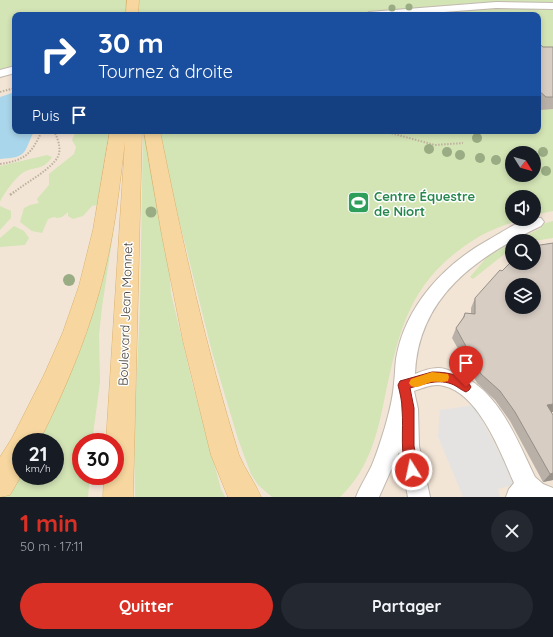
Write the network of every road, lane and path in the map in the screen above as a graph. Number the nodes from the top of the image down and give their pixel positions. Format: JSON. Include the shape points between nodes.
{"nodes":[{"id":1,"x":133,"y":0,"type":"edge"},
{"id":2,"x":138,"y":0,"type":"edge"},
{"id":3,"x":553,"y":6,"type":"edge"},
{"id":4,"x":132,"y":12,"type":"edge"},
{"id":5,"x":138,"y":12,"type":"edge"},
{"id":6,"x":407,"y":12,"type":"edge"},
{"id":7,"x":12,"y":70,"type":"edge"},
{"id":8,"x":0,"y":74,"type":"edge"},
{"id":9,"x":12,"y":89,"type":"edge"},
{"id":10,"x":0,"y":92,"type":"edge"},
{"id":11,"x":41,"y":134,"type":"edge"},
{"id":12,"x":55,"y":134,"type":"edge"},
{"id":13,"x":118,"y":134,"type":"edge"},
{"id":14,"x":124,"y":134,"type":"edge"},
{"id":15,"x":134,"y":134,"type":"edge"},
{"id":16,"x":153,"y":134,"type":"edge"},
{"id":17,"x":394,"y":134,"type":"edge"},
{"id":18,"x":402,"y":136,"type":"joint"},
{"id":19,"x":463,"y":143,"type":"dead end"},
{"id":20,"x":0,"y":164,"type":"edge"},
{"id":21,"x":10,"y":195,"type":"dead end"},
{"id":22,"x":527,"y":226,"type":"edge"},
{"id":23,"x":404,"y":385,"type":"junction"},
{"id":24,"x":29,"y":433,"type":"edge"},
{"id":25,"x":107,"y":433,"type":"edge"},
{"id":26,"x":12,"y":464,"type":"edge"},
{"id":27,"x":0,"y":485,"type":"edge"},
{"id":28,"x":105,"y":485,"type":"edge"},
{"id":29,"x":522,"y":491,"type":"edge"},
{"id":30,"x":104,"y":497,"type":"edge"},
{"id":31,"x":118,"y":497,"type":"edge"},
{"id":32,"x":246,"y":497,"type":"edge"},
{"id":33,"x":367,"y":497,"type":"edge"},
{"id":34,"x":419,"y":497,"type":"edge"},
{"id":35,"x":548,"y":497,"type":"edge"}],
"edges":[{"from":1,"to":4,"type":"main road"},
{"from":2,"to":5,"type":"main road"},
{"from":3,"to":6,"type":"street","via":[[496,5]]},
{"from":7,"to":8,"type":"street"},
{"from":9,"to":10,"type":"path"},
{"from":11,"to":20,"type":"path","via":[[30,154],[18,161]]},
{"from":12,"to":21,"type":"path","via":[[60,145],[59,157],[55,163]]},
{"from":13,"to":24,"type":"main road","via":[[103,234],[89,291],[65,358]]},
{"from":14,"to":25,"type":"main road","name":"Boulevard Jean Monnet"},
{"from":15,"to":31,"type":"main road","name":"Boulevard Jean Monnet"},
{"from":16,"to":32,"type":"main road","via":[[200,364],[228,464],[236,484]]},
{"from":17,"to":18,"type":"path"},
{"from":18,"to":19,"type":"path","via":[[435,145]]},
{"from":22,"to":23,"type":"street","via":[[508,234],[469,259],[428,302],[411,337]]},
{"from":23,"to":29,"type":"street","via":[[432,377],[442,377],[458,382],[473,392],[493,417]]},
{"from":23,"to":33,"type":"street","via":[[385,460]]},
{"from":23,"to":34,"type":"street","via":[[408,408],[408,446]]},
{"from":26,"to":27,"type":"main road"},
{"from":28,"to":30,"type":"main road"},
{"from":29,"to":35,"type":"street"}]}
